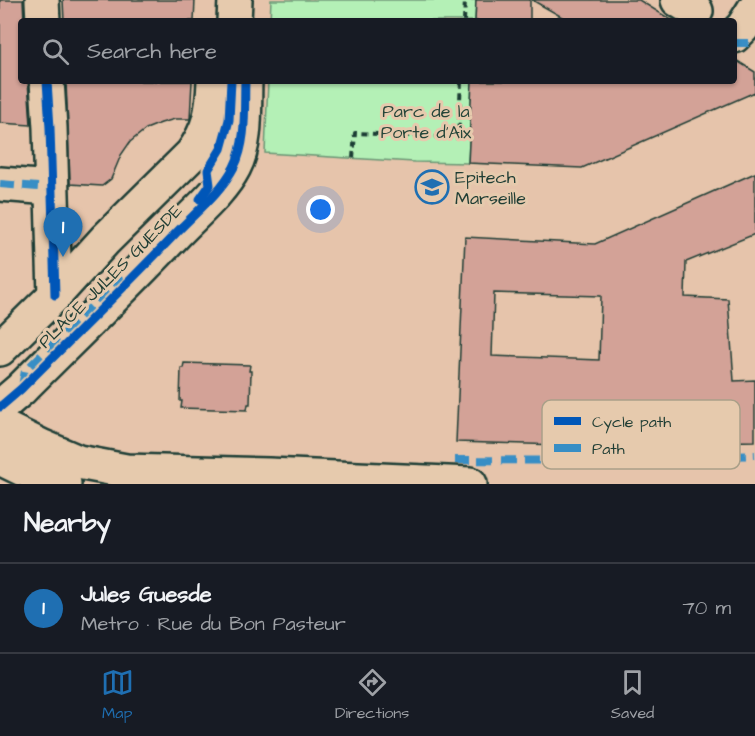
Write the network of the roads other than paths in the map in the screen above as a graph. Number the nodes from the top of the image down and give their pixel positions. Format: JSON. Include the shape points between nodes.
{"nodes":[{"id":1,"x":42,"y":0,"type":"edge"},
{"id":2,"x":218,"y":0,"type":"edge"},
{"id":3,"x":235,"y":0,"type":"edge"},
{"id":4,"x":248,"y":0,"type":"edge"},
{"id":5,"x":755,"y":8,"type":"edge"},
{"id":6,"x":43,"y":18,"type":"edge"},
{"id":7,"x":217,"y":18,"type":"edge"},
{"id":8,"x":234,"y":18,"type":"edge"},
{"id":9,"x":248,"y":18,"type":"edge"},
{"id":10,"x":737,"y":33,"type":"edge"},
{"id":11,"x":737,"y":43,"type":"edge"},
{"id":12,"x":755,"y":43,"type":"edge"},
{"id":13,"x":47,"y":84,"type":"edge"},
{"id":14,"x":214,"y":84,"type":"edge"},
{"id":15,"x":231,"y":84,"type":"edge"},
{"id":16,"x":244,"y":84,"type":"edge"},
{"id":17,"x":227,"y":123,"type":"junction"},
{"id":18,"x":0,"y":184,"type":"edge"},
{"id":19,"x":51,"y":188,"type":"junction"},
{"id":20,"x":55,"y":295,"type":"junction"},
{"id":21,"x":0,"y":349,"type":"edge"},
{"id":22,"x":0,"y":376,"type":"edge"},
{"id":23,"x":0,"y":407,"type":"edge"},
{"id":24,"x":0,"y":426,"type":"edge"},
{"id":25,"x":0,"y":458,"type":"edge"},
{"id":26,"x":125,"y":478,"type":"edge"},
{"id":27,"x":212,"y":479,"type":"edge"},
{"id":28,"x":340,"y":482,"type":"edge"},
{"id":29,"x":64,"y":484,"type":"edge"},
{"id":30,"x":451,"y":484,"type":"edge"},
{"id":31,"x":470,"y":484,"type":"edge"}],
"edges":[{"from":1,"to":6,"type":"street"},
{"from":2,"to":7,"type":"street"},
{"from":3,"to":8,"type":"street"},
{"from":4,"to":9,"type":"street"},
{"from":5,"to":10,"type":"street"},
{"from":11,"to":12,"type":"street"},
{"from":13,"to":19,"type":"street"},
{"from":14,"to":17,"type":"street","via":[[213,104]]},
{"from":15,"to":17,"type":"street"},
{"from":16,"to":17,"type":"street"},
{"from":17,"to":20,"type":"street","name":"PLACE JULES GUESDE","via":[[202,141]]},
{"from":17,"to":22,"type":"street","name":"PLACE JULES GUESDE","via":[[221,149],[208,170]]},
{"from":17,"to":23,"type":"street","name":"PLACE JULES GUESDE","via":[[240,153],[224,184]]},
{"from":18,"to":19,"type":"street"},
{"from":19,"to":20,"type":"street"},
{"from":20,"to":21,"type":"street","name":"PLACE JULES GUESDE"},
{"from":24,"to":26,"type":"street","via":[[78,462]]},
{"from":25,"to":29,"type":"street"},
{"from":26,"to":27,"type":"street"},
{"from":27,"to":28,"type":"street"},
{"from":28,"to":30,"type":"street"},
{"from":30,"to":31,"type":"street"}]}
